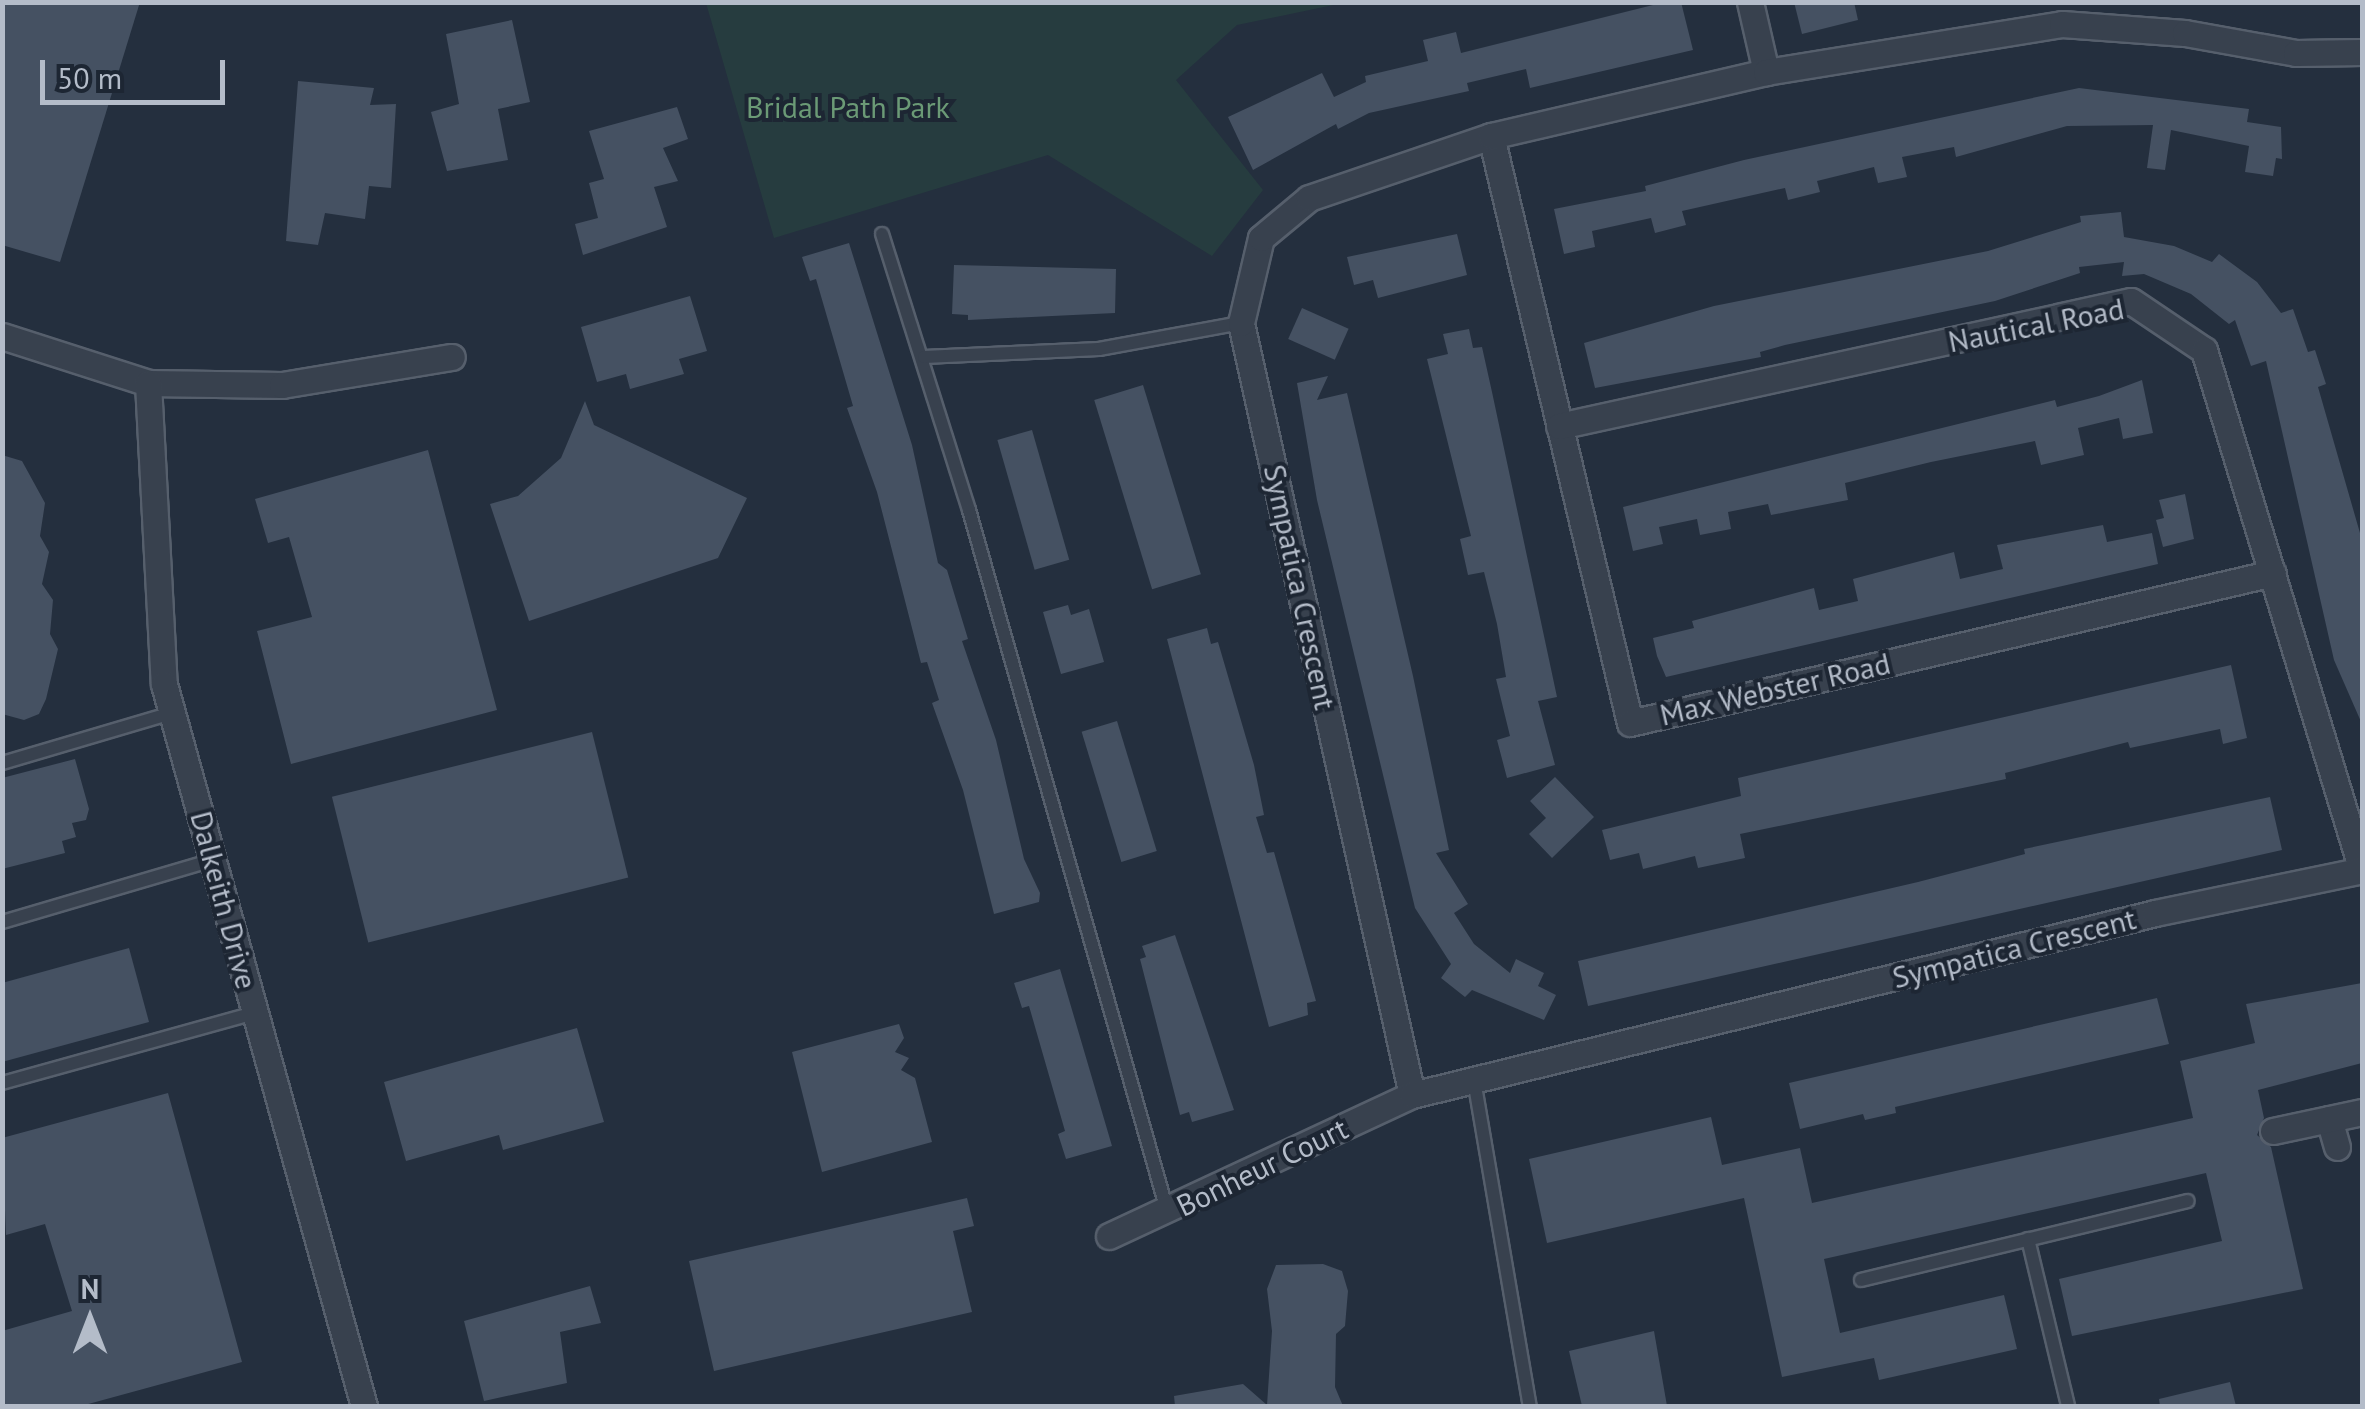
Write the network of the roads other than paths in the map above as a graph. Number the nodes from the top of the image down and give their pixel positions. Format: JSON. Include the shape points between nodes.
{"nodes":[{"id":1,"x":1750,"y":2,"type":"edge"},
{"id":2,"x":2060,"y":13,"type":"edge"},
{"id":3,"x":2362,"y":52,"type":"edge"},
{"id":4,"x":1766,"y":72,"type":"junction"},
{"id":5,"x":1491,"y":136,"type":"junction"},
{"id":6,"x":882,"y":234,"type":"dead end"},
{"id":7,"x":1242,"y":323,"type":"junction"},
{"id":8,"x":2,"y":336,"type":"edge"},
{"id":9,"x":452,"y":357,"type":"dead end"},
{"id":10,"x":924,"y":357,"type":"junction"},
{"id":11,"x":148,"y":383,"type":"junction"},
{"id":12,"x":1559,"y":426,"type":"junction"},
{"id":13,"x":2273,"y":573,"type":"junction"},
{"id":14,"x":172,"y":713,"type":"junction"},
{"id":15,"x":2,"y":762,"type":"edge"},
{"id":16,"x":213,"y":860,"type":"junction"},
{"id":17,"x":2362,"y":870,"type":"edge"},
{"id":18,"x":2,"y":922,"type":"edge"},
{"id":19,"x":255,"y":1014,"type":"junction"},
{"id":20,"x":1474,"y":1080,"type":"junction"},
{"id":21,"x":2,"y":1083,"type":"edge"},
{"id":22,"x":1412,"y":1095,"type":"junction"},
{"id":23,"x":2362,"y":1112,"type":"edge"},
{"id":24,"x":2329,"y":1119,"type":"junction"},
{"id":25,"x":2273,"y":1131,"type":"dead end"},
{"id":26,"x":2336,"y":1147,"type":"dead end"},
{"id":27,"x":2188,"y":1200,"type":"dead end"},
{"id":28,"x":1168,"y":1213,"type":"junction"},
{"id":29,"x":1109,"y":1236,"type":"dead end"},
{"id":30,"x":2028,"y":1239,"type":"junction"},
{"id":31,"x":1861,"y":1280,"type":"dead end"},
{"id":32,"x":364,"y":1406,"type":"edge"},
{"id":33,"x":1530,"y":1406,"type":"edge"},
{"id":34,"x":2068,"y":1406,"type":"edge"}],
"edges":[{"from":1,"to":4,"type":"street"},
{"from":2,"to":3,"type":"street","name":"Sympatica Crescent","via":[[2296,53]]},
{"from":2,"to":4,"type":"street","name":"Sympatica Crescent"},
{"from":4,"to":5,"type":"street","name":"Sympatica Crescent"},
{"from":5,"to":7,"type":"street","name":"Sympatica Crescent","via":[[1310,198],[1261,238]]},
{"from":5,"to":12,"type":"street","name":"Max Webster Road"},
{"from":6,"to":10,"type":"lane"},
{"from":7,"to":10,"type":"lane","via":[[1099,349]]},
{"from":7,"to":22,"type":"street","name":"Sympatica Crescent"},
{"from":8,"to":11,"type":"street"},
{"from":9,"to":11,"type":"street","via":[[282,384]]},
{"from":10,"to":28,"type":"lane"},
{"from":11,"to":14,"type":"street","name":"Dalkeith Drive","via":[[151,515]]},
{"from":12,"to":13,"type":"street","name":"Nautical Road","via":[[2131,302],[2204,350]]},
{"from":12,"to":13,"type":"street","name":"Max Webster Road","via":[[1630,723]]},
{"from":13,"to":17,"type":"street","name":"Nautical Road"},
{"from":14,"to":15,"type":"lane"},
{"from":14,"to":16,"type":"street","name":"Dalkeith Drive"},
{"from":16,"to":18,"type":"lane"},
{"from":16,"to":19,"type":"street","name":"Dalkeith Drive"},
{"from":17,"to":20,"type":"street","name":"Sympatica Crescent","via":[[2155,913]]},
{"from":19,"to":21,"type":"lane"},
{"from":19,"to":32,"type":"street","name":"Dalkeith Drive"},
{"from":20,"to":22,"type":"street","name":"Sympatica Crescent"},
{"from":20,"to":33,"type":"lane"},
{"from":22,"to":28,"type":"street","name":"Bonheur Court"},
{"from":23,"to":24,"type":"street"},
{"from":24,"to":25,"type":"street"},
{"from":24,"to":26,"type":"street"},
{"from":27,"to":30,"type":"lane"},
{"from":28,"to":29,"type":"street","name":"Bonheur Court"},
{"from":30,"to":31,"type":"lane"},
{"from":30,"to":34,"type":"lane"}]}
